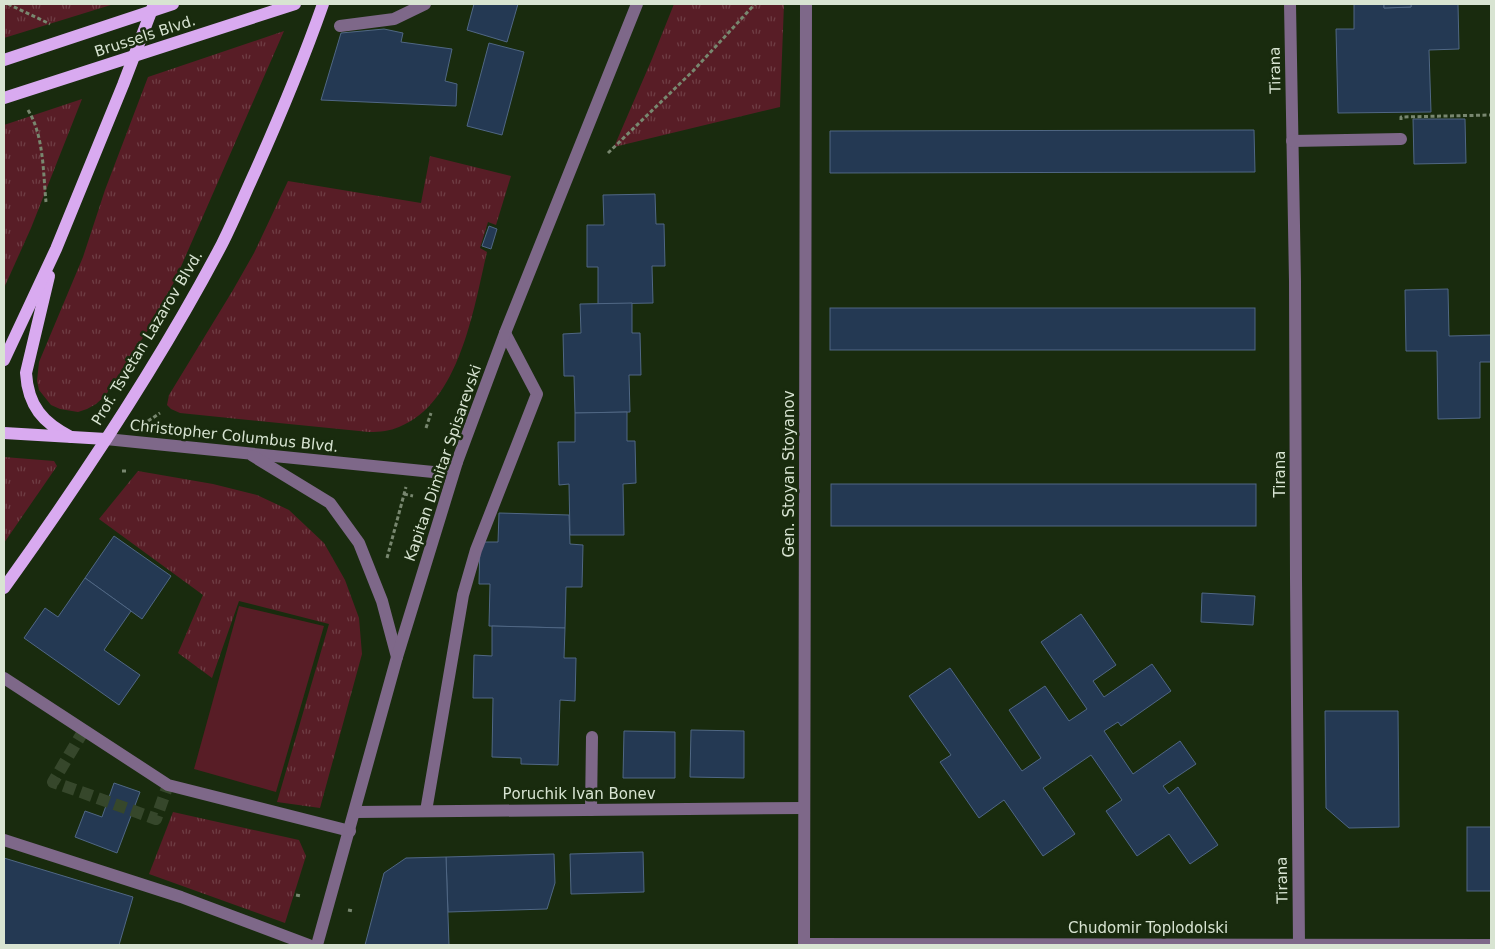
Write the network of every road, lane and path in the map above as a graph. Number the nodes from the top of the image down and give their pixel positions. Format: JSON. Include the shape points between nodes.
{"nodes":[{"id":1,"x":154,"y":4,"type":"edge"},
{"id":2,"x":173,"y":4,"type":"edge"},
{"id":3,"x":295,"y":4,"type":"edge"},
{"id":4,"x":323,"y":4,"type":"edge"},
{"id":5,"x":424,"y":4,"type":"edge"},
{"id":6,"x":637,"y":4,"type":"edge"},
{"id":7,"x":754,"y":4,"type":"edge"},
{"id":8,"x":806,"y":4,"type":"edge"},
{"id":9,"x":1290,"y":4,"type":"edge"},
{"id":10,"x":340,"y":26,"type":"dead end"},
{"id":11,"x":4,"y":60,"type":"edge"},
{"id":12,"x":4,"y":98,"type":"edge"},
{"id":13,"x":24,"y":104,"type":"dead end"},
{"id":14,"x":1491,"y":115,"type":"edge"},
{"id":15,"x":1401,"y":139,"type":"joint"},
{"id":16,"x":1292,"y":141,"type":"junction"},
{"id":17,"x":608,"y":153,"type":"dead end"},
{"id":18,"x":46,"y":202,"type":"dead end"},
{"id":19,"x":56,"y":249,"type":"junction"},
{"id":20,"x":505,"y":333,"type":"junction"},
{"id":21,"x":4,"y":360,"type":"edge"},
{"id":22,"x":160,"y":413,"type":"dead end"},
{"id":23,"x":431,"y":413,"type":"dead end"},
{"id":24,"x":148,"y":421,"type":"dead end"},
{"id":25,"x":426,"y":428,"type":"dead end"},
{"id":26,"x":4,"y":433,"type":"edge"},
{"id":27,"x":72,"y":437,"type":"junction"},
{"id":28,"x":106,"y":439,"type":"junction"},
{"id":29,"x":249,"y":454,"type":"junction"},
{"id":30,"x":457,"y":462,"type":"junction"},
{"id":31,"x":413,"y":496,"type":"dead end"},
{"id":32,"x":385,"y":567,"type":"dead end"},
{"id":33,"x":4,"y":588,"type":"edge"},
{"id":34,"x":397,"y":658,"type":"junction"},
{"id":35,"x":4,"y":678,"type":"edge"},
{"id":36,"x":592,"y":737,"type":"dead end"},
{"id":37,"x":804,"y":808,"type":"junction"},
{"id":38,"x":591,"y":810,"type":"junction"},
{"id":39,"x":426,"y":811,"type":"junction"},
{"id":40,"x":355,"y":812,"type":"junction"},
{"id":41,"x":350,"y":831,"type":"junction"},
{"id":42,"x":4,"y":840,"type":"edge"},
{"id":43,"x":296,"y":895,"type":"dead end"},
{"id":44,"x":301,"y":896,"type":"dead end"},
{"id":45,"x":348,"y":910,"type":"dead end"},
{"id":46,"x":354,"y":911,"type":"dead end"},
{"id":47,"x":309,"y":945,"type":"edge"},
{"id":48,"x":317,"y":945,"type":"edge"},
{"id":49,"x":804,"y":945,"type":"edge"},
{"id":50,"x":1299,"y":945,"type":"edge"},
{"id":51,"x":1491,"y":945,"type":"edge"}],
"edges":[{"from":1,"to":19,"type":"main road","via":[[124,86]]},
{"from":2,"to":11,"type":"main road","name":"Brussels Blvd.","bridge":true},
{"from":3,"to":12,"type":"main road","name":"Brussels Blvd.","bridge":true},
{"from":4,"to":28,"type":"main road","name":"Prof. Tsvetan Lazarov Blvd.","via":[[305,58],[222,243],[164,348]]},
{"from":5,"to":10,"type":"street","via":[[394,19]]},
{"from":6,"to":20,"type":"street","name":"Kapitan Dimitar Spisarevski"},
{"from":7,"to":17,"type":"path","via":[[693,71]]},
{"from":8,"to":37,"type":"street","name":"Gen. Stoyan Stoyanov"},
{"from":9,"to":16,"type":"street","name":"Tirana"},
{"from":13,"to":18,"type":"path","via":[[32,116],[40,145]]},
{"from":14,"to":15,"type":"path","via":[[1401,117]]},
{"from":15,"to":16,"type":"street"},
{"from":16,"to":50,"type":"street","name":"Tirana","via":[[1296,290]]},
{"from":19,"to":21,"type":"main road"},
{"from":19,"to":27,"type":"main road","via":[[26,373],[27,387],[38,413],[57,430]]},
{"from":20,"to":30,"type":"street","name":"Kapitan Dimitar Spisarevski"},
{"from":20,"to":39,"type":"street","via":[[537,394],[476,550],[466,586]]},
{"from":22,"to":24,"type":"path"},
{"from":23,"to":25,"type":"path"},
{"from":26,"to":27,"type":"main road","name":"Christopher Columbus Blvd."},
{"from":27,"to":28,"type":"main road","name":"Christopher Columbus Blvd."},
{"from":28,"to":29,"type":"street","name":"Christopher Columbus Blvd."},
{"from":28,"to":33,"type":"main road","name":"Prof. Tsvetan Lazarov Blvd."},
{"from":29,"to":30,"type":"street","name":"Christopher Columbus Blvd.","via":[[433,472],[444,471]]},
{"from":29,"to":34,"type":"street","via":[[330,503],[359,543],[382,601]]},
{"from":30,"to":34,"type":"street","name":"Kapitan Dimitar Spisarevski"},
{"from":31,"to":32,"type":"path","via":[[404,494]]},
{"from":34,"to":40,"type":"street","name":"Kapitan Dimitar Spisarevski"},
{"from":35,"to":41,"type":"street","via":[[168,785]]},
{"from":36,"to":38,"type":"street"},
{"from":37,"to":38,"type":"street","name":"Рoruchik Ivan Bonev"},
{"from":37,"to":49,"type":"street","name":"Gen. Stoyan Stoyanov"},
{"from":38,"to":39,"type":"street","name":"Рoruchik Ivan Bonev"},
{"from":39,"to":40,"type":"street","name":"Рoruchik Ivan Bonev"},
{"from":40,"to":41,"type":"street","name":"Kapitan Dimitar Spisarevski"},
{"from":41,"to":48,"type":"street","name":"Kapitan Dimitar Spisarevski"},
{"from":42,"to":47,"type":"street","via":[[181,897]]},
{"from":43,"to":44,"type":"path"},
{"from":45,"to":46,"type":"path"},
{"from":49,"to":50,"type":"street","name":"Chudomir Toplodolski"},
{"from":50,"to":51,"type":"street","name":"Chudomir Toplodolski"}]}
